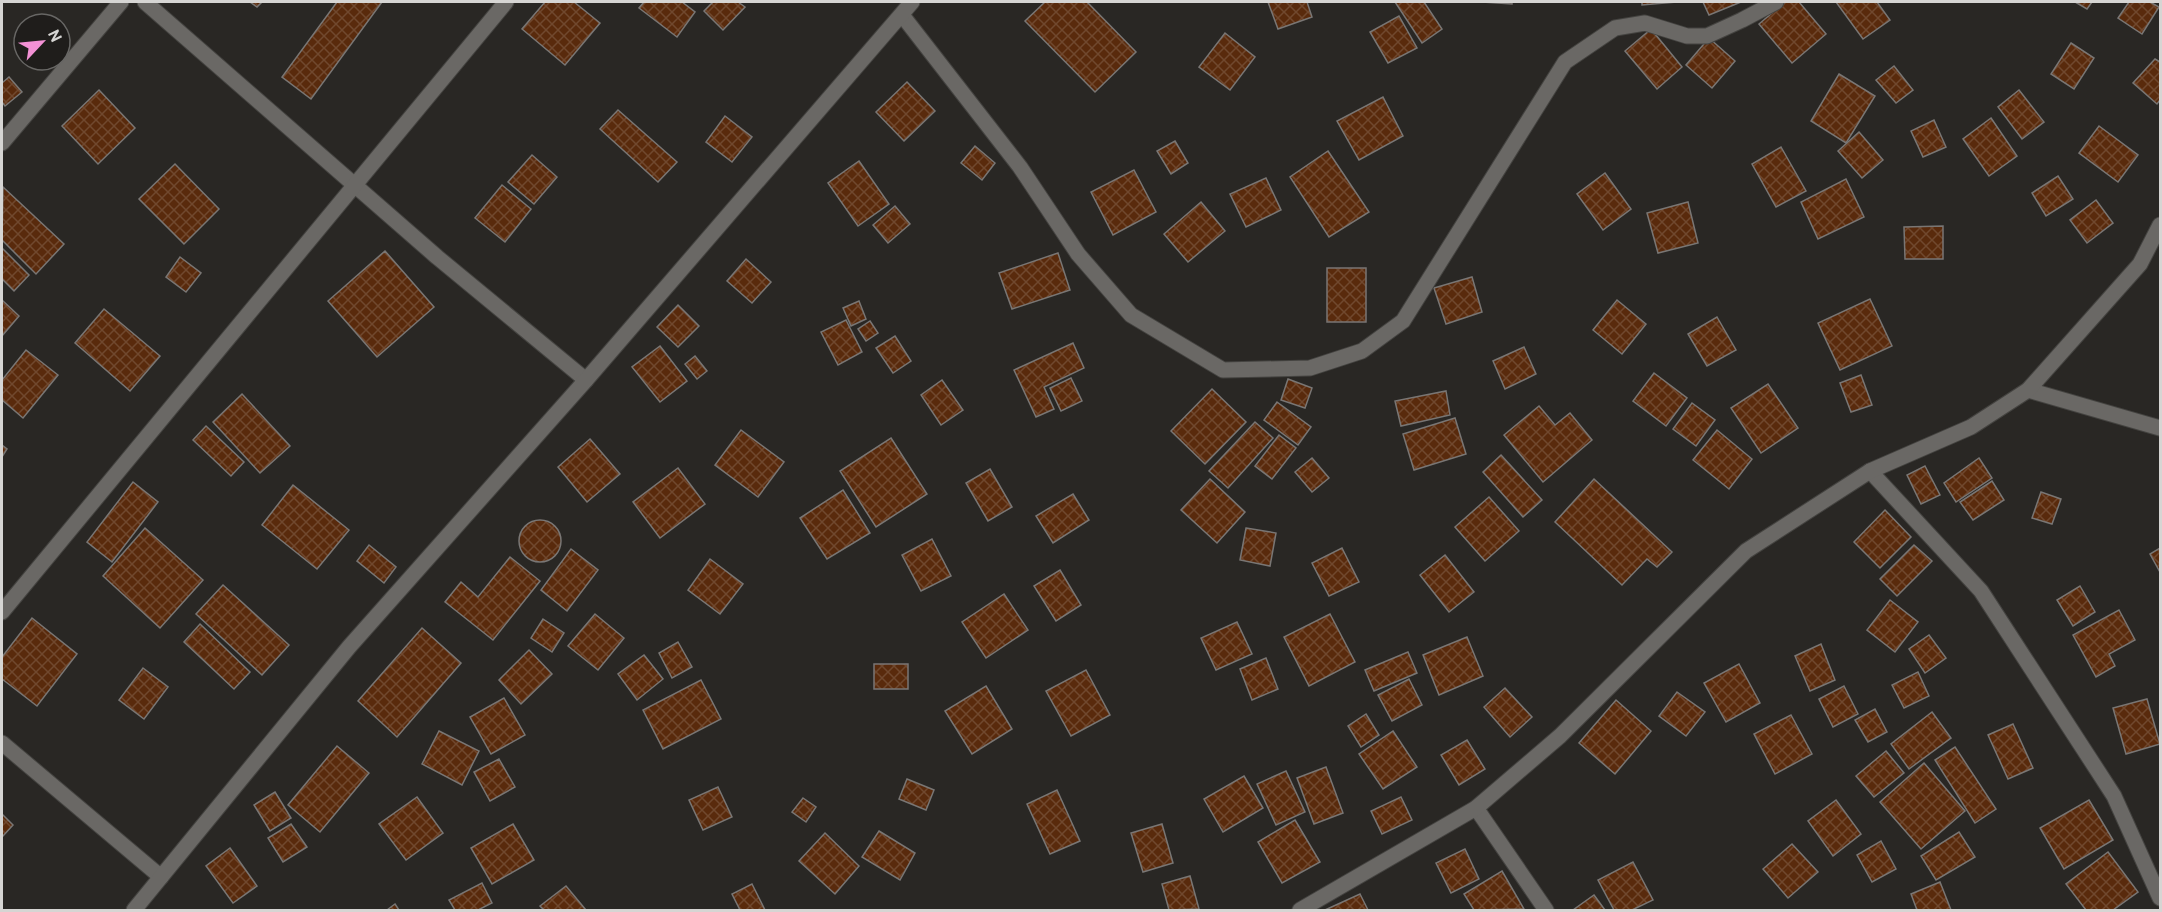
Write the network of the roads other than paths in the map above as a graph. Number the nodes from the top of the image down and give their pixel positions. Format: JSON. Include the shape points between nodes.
{"nodes":[{"id":1,"x":121,"y":2,"type":"edge"},
{"id":2,"x":145,"y":2,"type":"edge"},
{"id":3,"x":506,"y":2,"type":"edge"},
{"id":4,"x":912,"y":2,"type":"edge"},
{"id":5,"x":1776,"y":2,"type":"edge"},
{"id":6,"x":902,"y":15,"type":"junction"},
{"id":7,"x":2,"y":143,"type":"edge"},
{"id":8,"x":354,"y":184,"type":"junction"},
{"id":9,"x":2160,"y":225,"type":"edge"},
{"id":10,"x":586,"y":380,"type":"junction"},
{"id":11,"x":2028,"y":390,"type":"junction"},
{"id":12,"x":2160,"y":428,"type":"edge"},
{"id":13,"x":1870,"y":471,"type":"junction"},
{"id":14,"x":2,"y":612,"type":"edge"},
{"id":15,"x":2,"y":743,"type":"edge"},
{"id":16,"x":1476,"y":808,"type":"junction"},
{"id":17,"x":161,"y":877,"type":"junction"},
{"id":18,"x":2160,"y":898,"type":"edge"},
{"id":19,"x":134,"y":910,"type":"edge"},
{"id":20,"x":1300,"y":910,"type":"edge"},
{"id":21,"x":1546,"y":910,"type":"edge"}],
"edges":[{"from":1,"to":7,"type":"street"},
{"from":2,"to":8,"type":"street"},
{"from":3,"to":8,"type":"street"},
{"from":4,"to":6,"type":"street"},
{"from":5,"to":6,"type":"street","via":[[1707,36],[1687,36],[1645,23],[1615,28],[1565,62],[1403,321],[1362,351],[1310,368],[1223,370],[1131,315],[1078,254],[1020,167]]},
{"from":6,"to":10,"type":"street"},
{"from":8,"to":10,"type":"street"},
{"from":8,"to":14,"type":"street"},
{"from":9,"to":11,"type":"street","via":[[2140,264]]},
{"from":10,"to":17,"type":"street","via":[[349,647]]},
{"from":11,"to":12,"type":"street"},
{"from":11,"to":13,"type":"street","via":[[1971,427]]},
{"from":13,"to":16,"type":"street","via":[[1746,551],[1560,736]]},
{"from":13,"to":18,"type":"street","via":[[1981,591],[2114,796]]},
{"from":15,"to":17,"type":"street"},
{"from":16,"to":20,"type":"street"},
{"from":16,"to":21,"type":"street"},
{"from":17,"to":19,"type":"street"}]}
